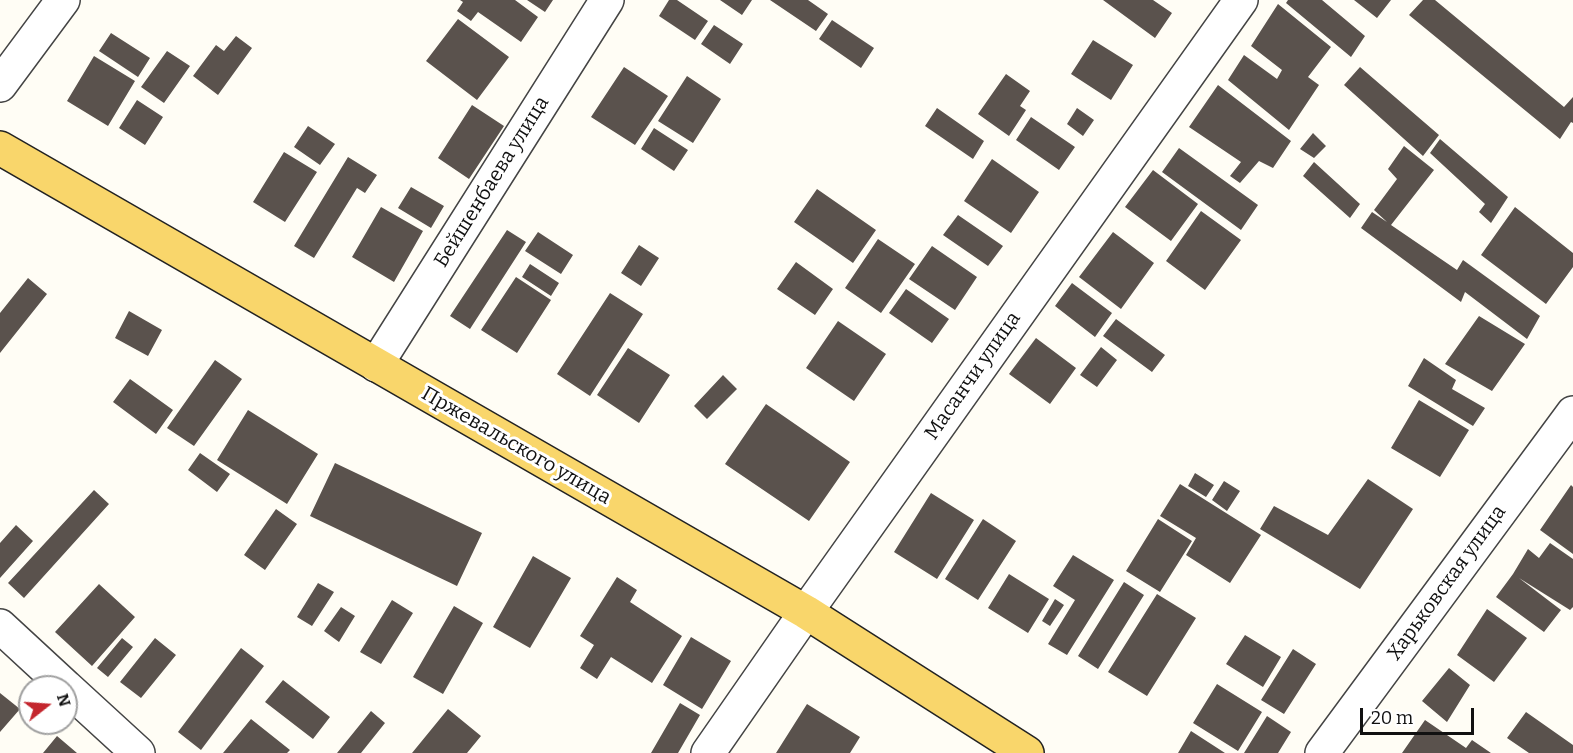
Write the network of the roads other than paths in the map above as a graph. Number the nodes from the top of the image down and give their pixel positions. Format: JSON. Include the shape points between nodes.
{"nodes":[{"id":1,"x":63,"y":0,"type":"edge"},
{"id":2,"x":607,"y":0,"type":"edge"},
{"id":3,"x":1241,"y":0,"type":"edge"},
{"id":4,"x":0,"y":85,"type":"edge"},
{"id":5,"x":0,"y":148,"type":"edge"},
{"id":6,"x":376,"y":365,"type":"junction"},
{"id":7,"x":1573,"y":413,"type":"edge"},
{"id":8,"x":806,"y":612,"type":"junction"},
{"id":9,"x":0,"y":626,"type":"edge"},
{"id":10,"x":53,"y":675,"type":"edge"},
{"id":11,"x":78,"y":698,"type":"edge"},
{"id":12,"x":138,"y":753,"type":"edge"},
{"id":13,"x":708,"y":753,"type":"edge"},
{"id":14,"x":1027,"y":753,"type":"edge"},
{"id":15,"x":1322,"y":753,"type":"edge"}],
"edges":[{"from":1,"to":4,"type":"street"},
{"from":2,"to":6,"type":"street","name":"Бейшенбаева улица"},
{"from":3,"to":8,"type":"street","name":"Масанчи улица"},
{"from":5,"to":6,"type":"main road","name":"Пржевальского улица"},
{"from":6,"to":8,"type":"main road","name":"Пржевальского улица"},
{"from":7,"to":15,"type":"street","name":"Харьковская улица"},
{"from":8,"to":13,"type":"street","name":"Масанчи улица"},
{"from":8,"to":14,"type":"main road","name":"Пржевальского улица"},
{"from":9,"to":10,"type":"street"},
{"from":11,"to":12,"type":"street"}]}
